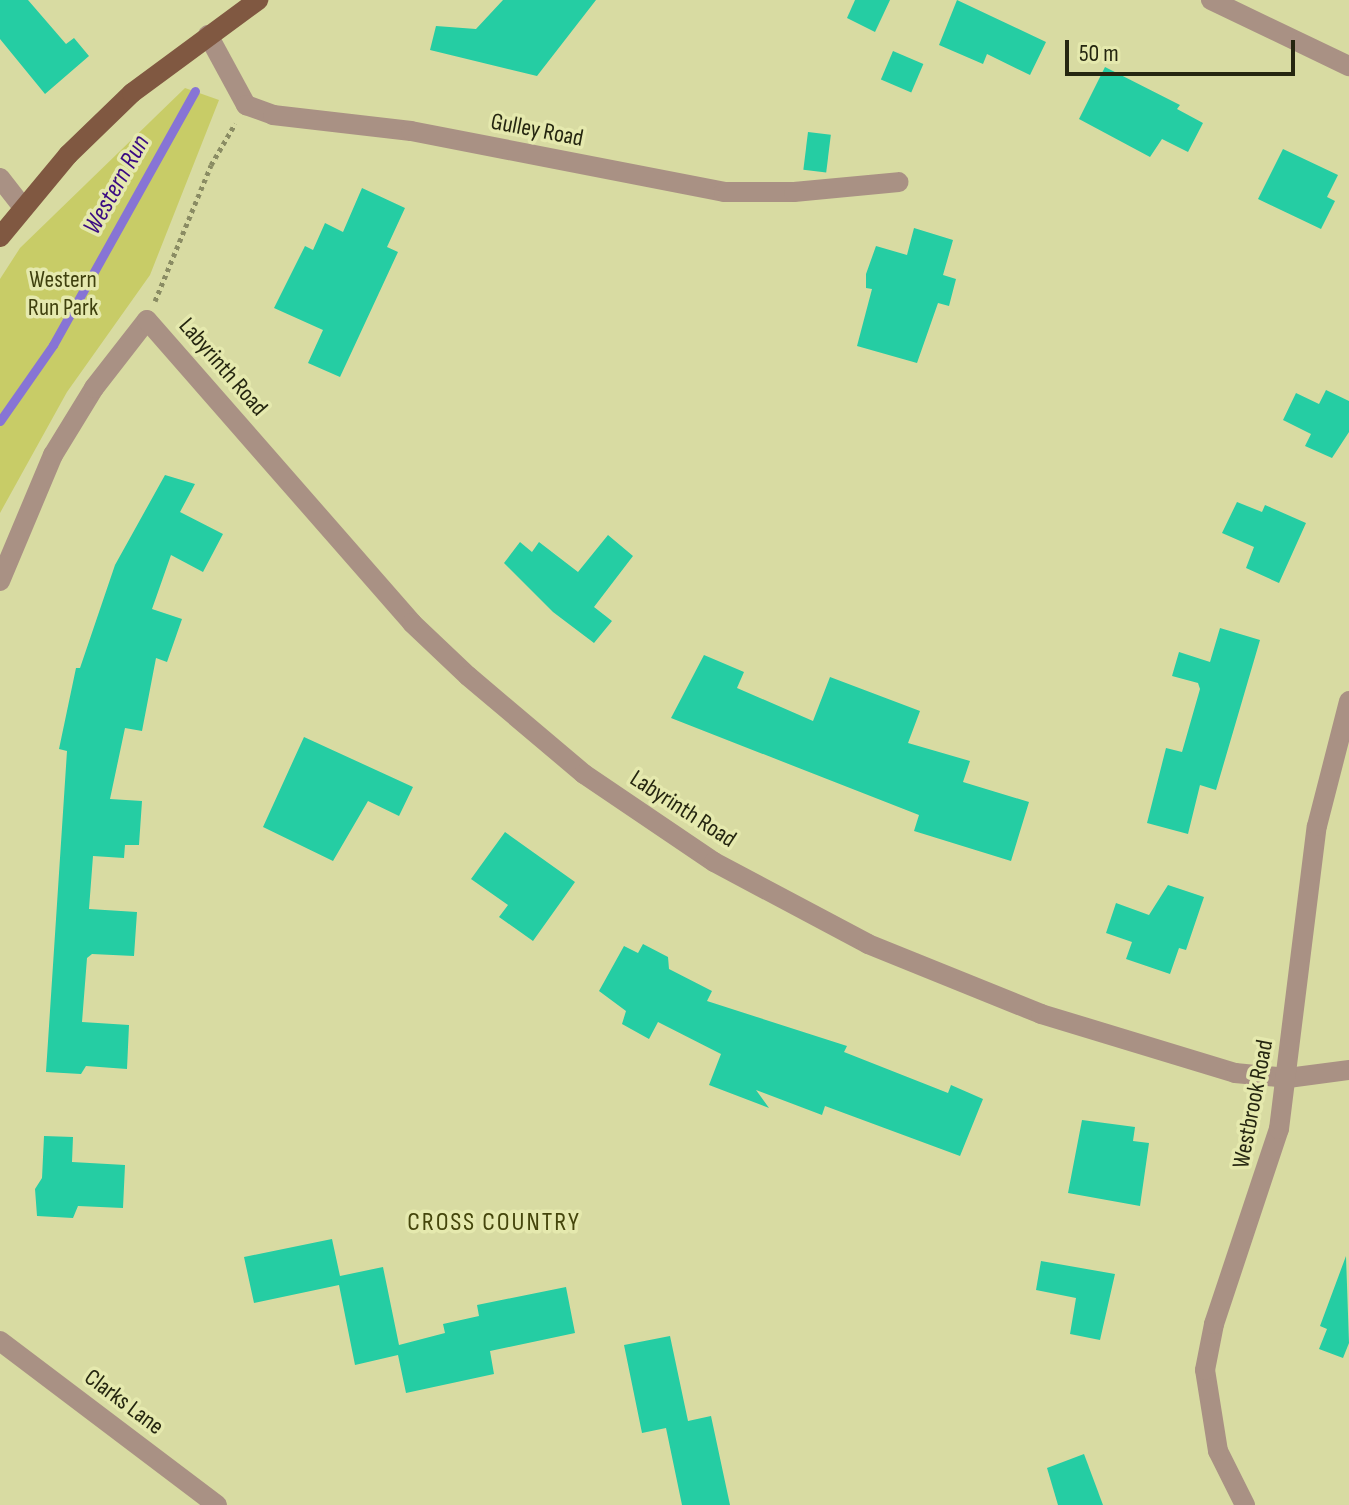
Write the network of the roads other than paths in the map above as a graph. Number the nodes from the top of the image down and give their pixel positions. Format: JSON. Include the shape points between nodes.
{"nodes":[{"id":1,"x":258,"y":0,"type":"edge"},
{"id":2,"x":1211,"y":0,"type":"edge"},
{"id":3,"x":208,"y":35,"type":"junction"},
{"id":4,"x":1349,"y":66,"type":"edge"},
{"id":5,"x":0,"y":178,"type":"edge"},
{"id":6,"x":899,"y":182,"type":"dead end"},
{"id":7,"x":22,"y":206,"type":"junction"},
{"id":8,"x":0,"y":237,"type":"edge"},
{"id":9,"x":0,"y":581,"type":"edge"},
{"id":10,"x":1349,"y":701,"type":"edge"},
{"id":11,"x":1349,"y":1070,"type":"edge"},
{"id":12,"x":1288,"y":1078,"type":"junction"},
{"id":13,"x":0,"y":1341,"type":"edge"},
{"id":14,"x":217,"y":1505,"type":"edge"},
{"id":15,"x":1245,"y":1505,"type":"edge"}],
"edges":[{"from":1,"to":3,"type":"main road"},
{"from":2,"to":4,"type":"street"},
{"from":3,"to":6,"type":"street","name":"Gulley Road","via":[[246,105],[273,115],[411,131],[724,192]]},
{"from":3,"to":7,"type":"main road","via":[[132,93]]},
{"from":5,"to":7,"type":"street"},
{"from":7,"to":8,"type":"main road"},
{"from":9,"to":12,"type":"street","name":"Labyrinth Road","via":[[53,455],[94,388],[147,320],[412,623],[521,724],[649,819],[788,902],[946,978],[1176,1058],[1235,1073]]},
{"from":10,"to":12,"type":"street","name":"Westbrook Road","via":[[1317,826]]},
{"from":11,"to":12,"type":"street","name":"Labyrinth Road"},
{"from":12,"to":15,"type":"street","name":"Westbrook Road","via":[[1267,1176],[1214,1324],[1205,1370],[1218,1451]]},
{"from":13,"to":14,"type":"street","name":"Clarks Lane"}]}
